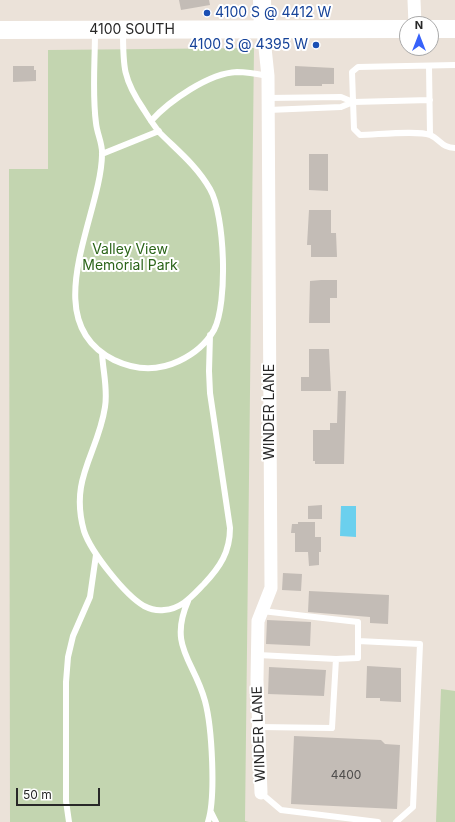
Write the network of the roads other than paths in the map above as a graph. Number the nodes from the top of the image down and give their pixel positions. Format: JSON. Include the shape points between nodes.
{"nodes":[{"id":1,"x":262,"y":0,"type":"edge"},
{"id":2,"x":414,"y":0,"type":"edge"},
{"id":3,"x":415,"y":16,"type":"edge"},
{"id":4,"x":399,"y":29,"type":"edge"},
{"id":5,"x":439,"y":29,"type":"edge"},
{"id":6,"x":455,"y":29,"type":"edge"},
{"id":7,"x":0,"y":30,"type":"edge"},
{"id":8,"x":94,"y":30,"type":"junction"},
{"id":9,"x":123,"y":30,"type":"junction"},
{"id":10,"x":264,"y":30,"type":"junction"},
{"id":11,"x":455,"y":65,"type":"edge"},
{"id":12,"x":429,"y":66,"type":"junction"},
{"id":13,"x":268,"y":76,"type":"junction"},
{"id":14,"x":430,"y":100,"type":"junction"},
{"id":15,"x":353,"y":102,"type":"junction"},
{"id":16,"x":268,"y":104,"type":"junction"},
{"id":17,"x":151,"y":121,"type":"junction"},
{"id":18,"x":159,"y":132,"type":"junction"},
{"id":19,"x":430,"y":135,"type":"junction"},
{"id":20,"x":455,"y":148,"type":"edge"},
{"id":21,"x":102,"y":154,"type":"junction"},
{"id":22,"x":210,"y":335,"type":"junction"},
{"id":23,"x":102,"y":353,"type":"junction"},
{"id":24,"x":96,"y":555,"type":"junction"},
{"id":25,"x":188,"y":600,"type":"junction"},
{"id":26,"x":262,"y":611,"type":"junction"},
{"id":27,"x":358,"y":641,"type":"junction"},
{"id":28,"x":258,"y":655,"type":"junction"},
{"id":29,"x":336,"y":658,"type":"junction"},
{"id":30,"x":259,"y":727,"type":"junction"},
{"id":31,"x":261,"y":793,"type":"joint"},
{"id":32,"x":211,"y":812,"type":"junction"},
{"id":33,"x":69,"y":822,"type":"edge"},
{"id":34,"x":208,"y":822,"type":"edge"},
{"id":35,"x":216,"y":822,"type":"edge"},
{"id":36,"x":378,"y":822,"type":"edge"},
{"id":37,"x":396,"y":822,"type":"edge"}],
"edges":[{"from":1,"to":10,"type":"main road"},
{"from":2,"to":3,"type":"street"},
{"from":4,"to":10,"type":"main road","name":"4100 SOUTH"},
{"from":5,"to":6,"type":"main road"},
{"from":7,"to":8,"type":"main road","name":"4100 SOUTH"},
{"from":8,"to":9,"type":"main road","name":"4100 SOUTH"},
{"from":8,"to":21,"type":"lane","via":[[96,123]]},
{"from":9,"to":10,"type":"main road","name":"4100 SOUTH"},
{"from":9,"to":17,"type":"lane","via":[[126,79]]},
{"from":10,"to":13,"type":"street","name":"WINDER LANE"},
{"from":11,"to":12,"type":"lane"},
{"from":12,"to":14,"type":"lane"},
{"from":12,"to":15,"type":"lane","via":[[358,67],[352,72]]},
{"from":13,"to":16,"type":"street","name":"WINDER LANE"},
{"from":13,"to":17,"type":"lane","via":[[237,72],[211,80],[177,96]]},
{"from":14,"to":15,"type":"lane"},
{"from":14,"to":19,"type":"lane"},
{"from":15,"to":16,"type":"lane","via":[[341,98]]},
{"from":15,"to":16,"type":"lane","via":[[341,107]]},
{"from":15,"to":19,"type":"lane","via":[[354,129],[360,135]]},
{"from":16,"to":26,"type":"street","name":"WINDER LANE","via":[[271,588]]},
{"from":17,"to":18,"type":"lane"},
{"from":18,"to":21,"type":"lane"},
{"from":18,"to":22,"type":"lane","via":[[191,161],[211,190],[218,208],[222,299],[218,321]]},
{"from":19,"to":20,"type":"lane","via":[[441,144]]},
{"from":21,"to":23,"type":"lane","via":[[74,295],[79,322],[89,339]]},
{"from":22,"to":23,"type":"lane","via":[[193,354],[163,367],[134,367],[113,360]]},
{"from":22,"to":25,"type":"lane","via":[[210,393],[230,536],[220,566]]},
{"from":23,"to":24,"type":"lane","via":[[106,381],[105,408],[84,470],[80,498],[84,530]]},
{"from":24,"to":25,"type":"lane","via":[[144,606],[169,610]]},
{"from":24,"to":33,"type":"lane","via":[[90,597],[73,636],[67,665],[66,801]]},
{"from":25,"to":32,"type":"lane","via":[[181,616],[180,638],[183,652],[208,712]]},
{"from":26,"to":27,"type":"lane","via":[[358,622]]},
{"from":26,"to":28,"type":"street","name":"WINDER LANE","via":[[258,621]]},
{"from":27,"to":29,"type":"lane","via":[[358,658]]},
{"from":27,"to":37,"type":"lane","via":[[420,644],[413,807]]},
{"from":28,"to":29,"type":"lane"},
{"from":28,"to":30,"type":"street","name":"WINDER LANE"},
{"from":29,"to":30,"type":"lane","via":[[332,728]]},
{"from":30,"to":31,"type":"street","name":"WINDER LANE"},
{"from":31,"to":36,"type":"lane","via":[[281,810]]},
{"from":32,"to":34,"type":"lane"},
{"from":32,"to":35,"type":"lane"}]}
